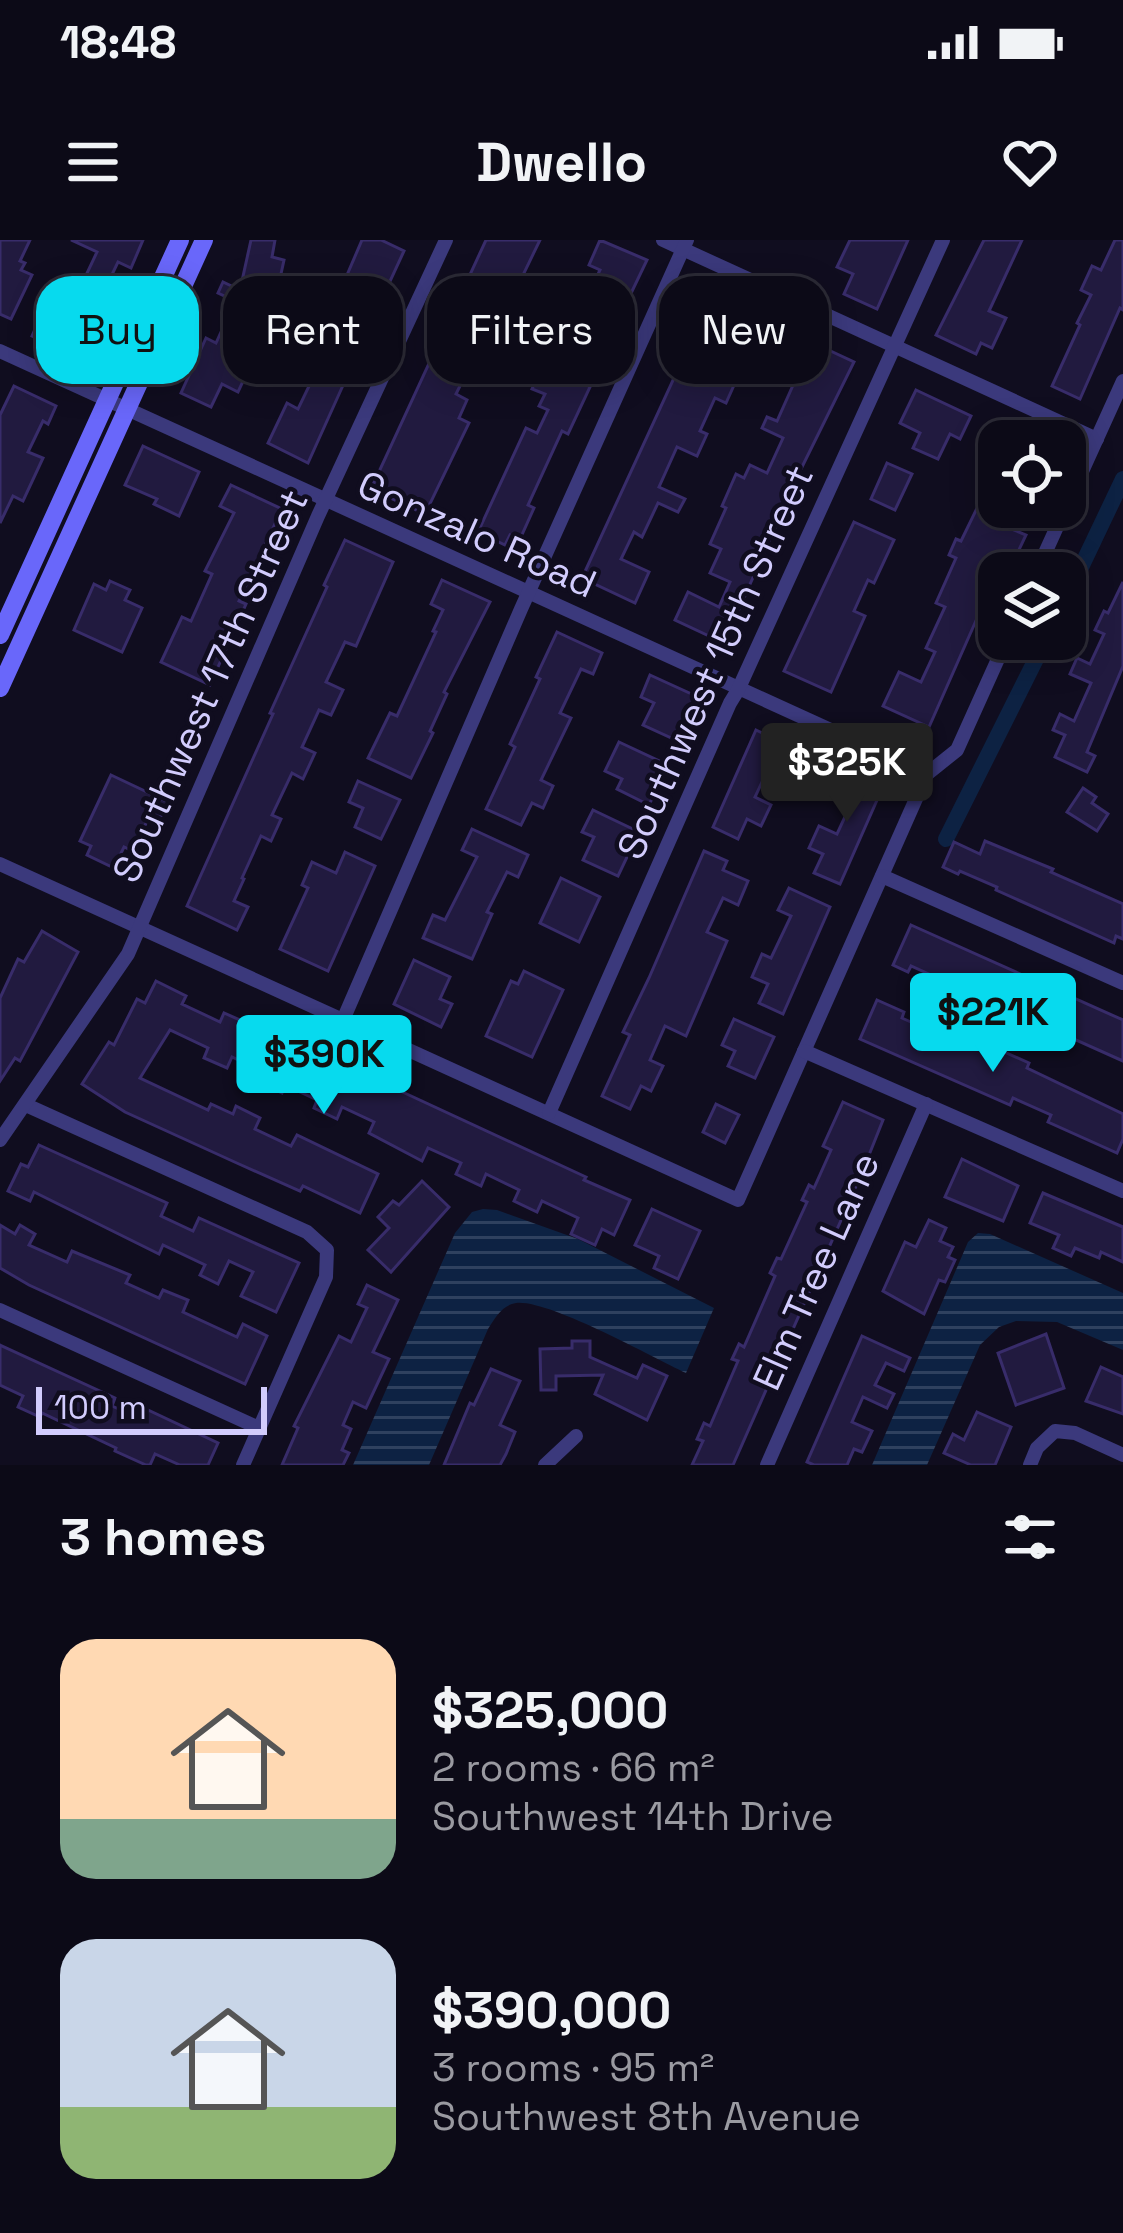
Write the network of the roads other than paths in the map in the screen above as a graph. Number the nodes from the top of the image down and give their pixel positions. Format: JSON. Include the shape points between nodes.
{"nodes":[{"id":1,"x":180,"y":240,"type":"edge"},
{"id":2,"x":204,"y":240,"type":"edge"},
{"id":3,"x":446,"y":240,"type":"edge"},
{"id":4,"x":663,"y":240,"type":"edge"},
{"id":5,"x":943,"y":240,"type":"edge"},
{"id":6,"x":685,"y":245,"type":"edge"},
{"id":7,"x":895,"y":346,"type":"junction"},
{"id":8,"x":0,"y":352,"type":"edge"},
{"id":9,"x":1123,"y":382,"type":"edge"},
{"id":10,"x":107,"y":401,"type":"junction"},
{"id":11,"x":127,"y":410,"type":"junction"},
{"id":12,"x":1097,"y":439,"type":"junction"},
{"id":13,"x":326,"y":502,"type":"junction"},
{"id":14,"x":1046,"y":552,"type":"edge"},
{"id":15,"x":529,"y":593,"type":"junction"},
{"id":16,"x":0,"y":635,"type":"edge"},
{"id":17,"x":998,"y":660,"type":"edge"},
{"id":18,"x":0,"y":688,"type":"edge"},
{"id":19,"x":738,"y":690,"type":"junction"},
{"id":20,"x":927,"y":774,"type":"junction"},
{"id":21,"x":0,"y":864,"type":"edge"},
{"id":22,"x":882,"y":876,"type":"junction"},
{"id":23,"x":140,"y":928,"type":"junction"},
{"id":24,"x":1123,"y":983,"type":"edge"},
{"id":25,"x":343,"y":1021,"type":"junction"},
{"id":26,"x":804,"y":1051,"type":"junction"},
{"id":27,"x":926,"y":1104,"type":"junction"},
{"id":28,"x":26,"y":1105,"type":"junction"},
{"id":29,"x":549,"y":1113,"type":"junction"},
{"id":30,"x":0,"y":1140,"type":"edge"},
{"id":31,"x":1123,"y":1191,"type":"edge"},
{"id":32,"x":0,"y":1310,"type":"edge"},
{"id":33,"x":259,"y":1428,"type":"junction"},
{"id":34,"x":577,"y":1436,"type":"dead end"},
{"id":35,"x":1123,"y":1455,"type":"edge"},
{"id":36,"x":243,"y":1465,"type":"edge"},
{"id":37,"x":545,"y":1465,"type":"edge"},
{"id":38,"x":767,"y":1465,"type":"edge"},
{"id":39,"x":1030,"y":1465,"type":"edge"}],
"edges":[{"from":1,"to":10,"type":"main road"},
{"from":2,"to":11,"type":"main road"},
{"from":3,"to":13,"type":"street","name":"Southwest 17th Street"},
{"from":4,"to":6,"type":"street"},
{"from":5,"to":7,"type":"street","name":"Southwest 15th Street"},
{"from":6,"to":7,"type":"street"},
{"from":6,"to":15,"type":"street"},
{"from":7,"to":12,"type":"street"},
{"from":7,"to":19,"type":"street","name":"Southwest 15th Street"},
{"from":8,"to":10,"type":"street","name":"Gonzalo Road"},
{"from":9,"to":12,"type":"street"},
{"from":10,"to":11,"type":"street","name":"Gonzalo Road"},
{"from":10,"to":16,"type":"main road"},
{"from":11,"to":13,"type":"street","name":"Gonzalo Road"},
{"from":11,"to":18,"type":"main road"},
{"from":12,"to":14,"type":"street"},
{"from":13,"to":15,"type":"street","name":"Gonzalo Road"},
{"from":13,"to":23,"type":"street","name":"Southwest 17th Street"},
{"from":15,"to":19,"type":"street","name":"Gonzalo Road"},
{"from":15,"to":25,"type":"street"},
{"from":17,"to":20,"type":"street","via":[[958,750]]},
{"from":19,"to":20,"type":"street","name":"Gonzalo Road"},
{"from":19,"to":29,"type":"street","name":"Southwest 15th Street"},
{"from":20,"to":22,"type":"street"},
{"from":21,"to":23,"type":"street"},
{"from":22,"to":24,"type":"street"},
{"from":22,"to":26,"type":"street"},
{"from":23,"to":25,"type":"street"},
{"from":23,"to":28,"type":"street","name":"Southwest 17th Street"},
{"from":25,"to":29,"type":"street"},
{"from":26,"to":27,"type":"street"},
{"from":26,"to":29,"type":"street","via":[[737,1200]]},
{"from":27,"to":31,"type":"street"},
{"from":27,"to":38,"type":"street","name":"Elm Tree Lane"},
{"from":28,"to":30,"type":"street","name":"Southwest 17th Street"},
{"from":28,"to":33,"type":"street","via":[[307,1232],[327,1250],[326,1277]]},
{"from":32,"to":33,"type":"street"},
{"from":33,"to":36,"type":"street"},
{"from":34,"to":37,"type":"street"},
{"from":35,"to":39,"type":"street","via":[[1054,1431]]}]}
